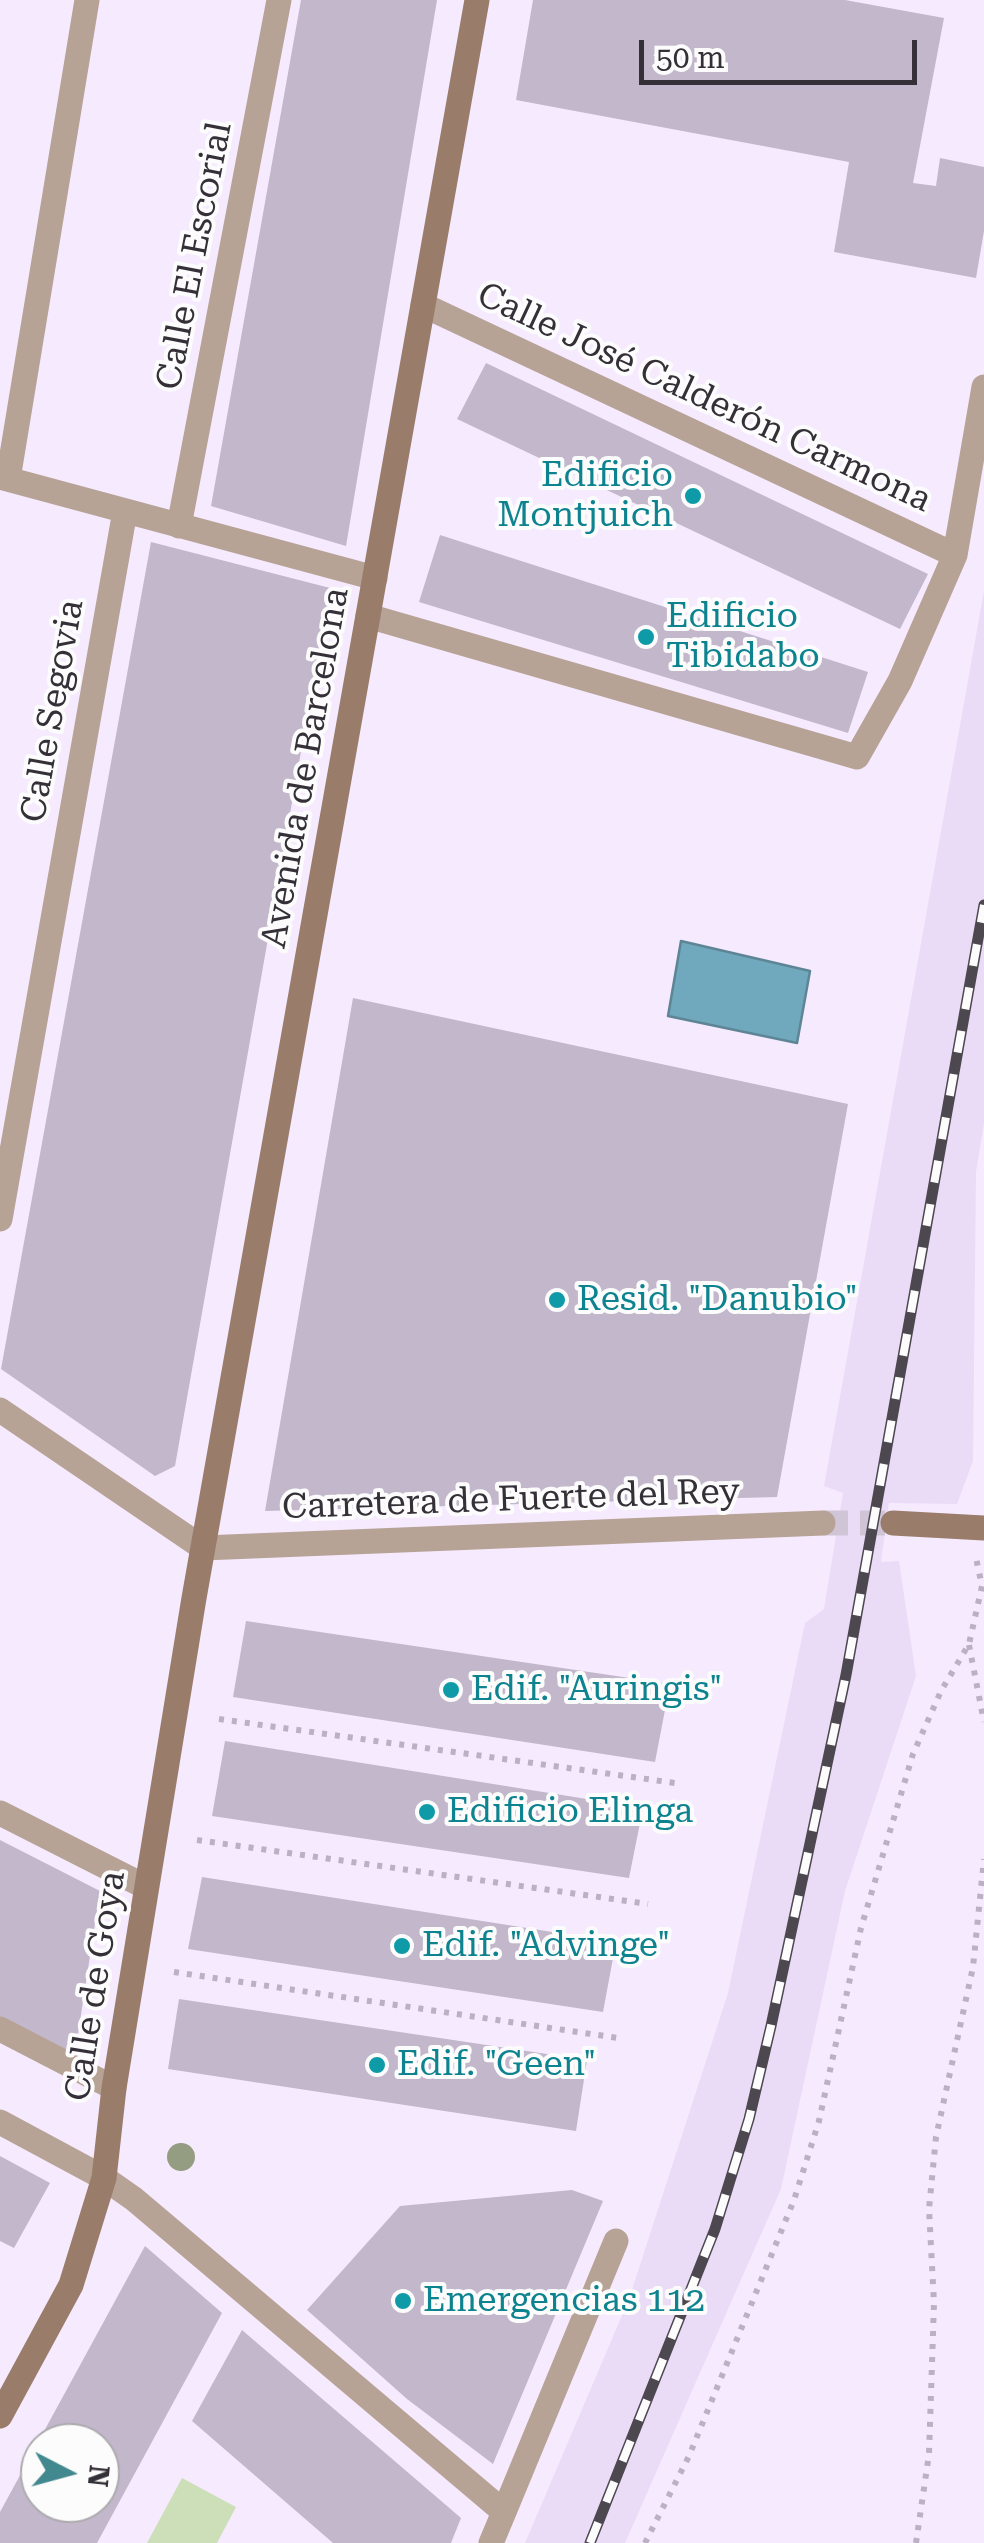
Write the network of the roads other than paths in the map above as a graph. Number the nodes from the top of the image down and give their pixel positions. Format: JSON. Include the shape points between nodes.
{"nodes":[{"id":1,"x":87,"y":0,"type":"edge"},
{"id":2,"x":279,"y":0,"type":"edge"},
{"id":3,"x":477,"y":0,"type":"edge"},
{"id":4,"x":423,"y":305,"type":"junction"},
{"id":5,"x":984,"y":387,"type":"edge"},
{"id":6,"x":4,"y":478,"type":"edge"},
{"id":7,"x":125,"y":511,"type":"junction"},
{"id":8,"x":179,"y":526,"type":"junction"},
{"id":9,"x":955,"y":555,"type":"junction"},
{"id":10,"x":375,"y":578,"type":"junction"},
{"id":11,"x":368,"y":616,"type":"junction"},
{"id":12,"x":0,"y":1219,"type":"edge"},
{"id":13,"x":0,"y":1410,"type":"edge"},
{"id":14,"x":822,"y":1523,"type":"tunnel mouth"},
{"id":15,"x":893,"y":1523,"type":"tunnel mouth"},
{"id":16,"x":979,"y":1538,"type":"edge"},
{"id":17,"x":202,"y":1548,"type":"junction"},
{"id":18,"x":0,"y":1812,"type":"edge"},
{"id":19,"x":146,"y":1887,"type":"junction"},
{"id":20,"x":0,"y":2029,"type":"edge"},
{"id":21,"x":114,"y":2088,"type":"junction"},
{"id":22,"x":0,"y":2122,"type":"edge"},
{"id":23,"x":104,"y":2178,"type":"junction"},
{"id":24,"x":616,"y":2241,"type":"dead end"},
{"id":25,"x":0,"y":2416,"type":"edge"},
{"id":26,"x":504,"y":2512,"type":"junction"},
{"id":27,"x":491,"y":2543,"type":"edge"}],
"edges":[{"from":1,"to":6,"type":"street"},
{"from":2,"to":8,"type":"street","name":"Calle El Escorial"},
{"from":3,"to":4,"type":"street","name":"Avenida de Barcelona"},
{"from":4,"to":9,"type":"street","name":"Calle José Calderón Carmona"},
{"from":4,"to":10,"type":"street","name":"Avenida de Barcelona"},
{"from":5,"to":9,"type":"street"},
{"from":6,"to":7,"type":"street"},
{"from":7,"to":8,"type":"street"},
{"from":7,"to":12,"type":"street","name":"Calle Segovia"},
{"from":8,"to":10,"type":"street"},
{"from":9,"to":11,"type":"street","via":[[900,681],[857,757]]},
{"from":10,"to":11,"type":"street","name":"Avenida de Barcelona"},
{"from":11,"to":17,"type":"street","name":"Avenida de Barcelona"},
{"from":13,"to":17,"type":"street"},
{"from":14,"to":17,"type":"street","name":"Carretera de Fuerte del Rey"},
{"from":15,"to":16,"type":"street"},
{"from":17,"to":19,"type":"street","name":"Calle de Goya"},
{"from":18,"to":19,"type":"street"},
{"from":19,"to":21,"type":"street","name":"Calle de Goya"},
{"from":20,"to":21,"type":"street"},
{"from":21,"to":23,"type":"street","name":"Calle de Goya"},
{"from":22,"to":23,"type":"street"},
{"from":23,"to":25,"type":"street","name":"Calle de Goya","via":[[71,2285]]},
{"from":23,"to":26,"type":"street"},
{"from":24,"to":26,"type":"street"},
{"from":26,"to":27,"type":"street"}]}
